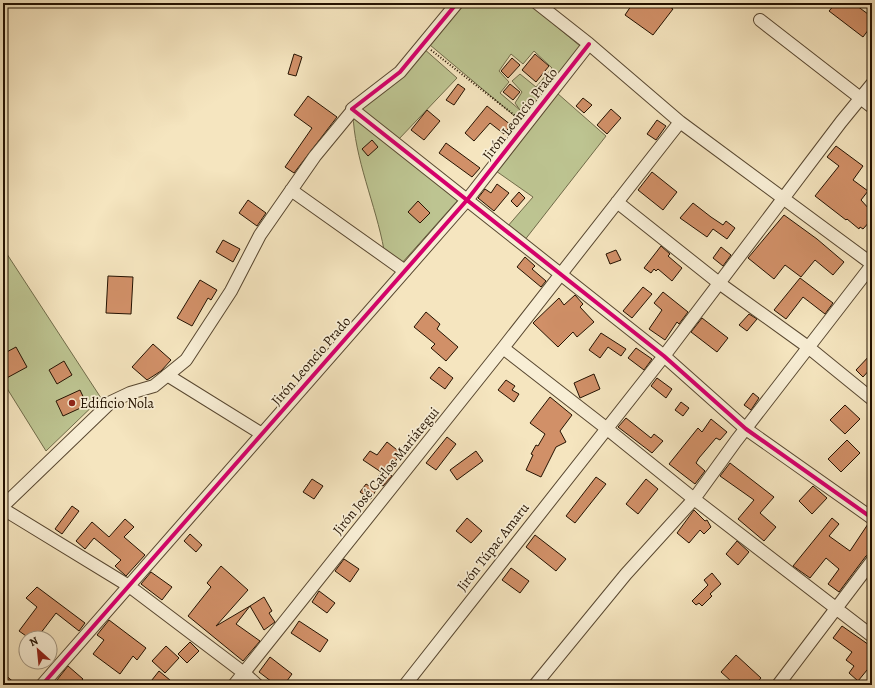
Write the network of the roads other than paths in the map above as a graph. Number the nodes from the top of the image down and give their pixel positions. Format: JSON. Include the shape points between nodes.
{"nodes":[{"id":1,"x":457,"y":3,"type":"edge"},
{"id":2,"x":536,"y":3,"type":"edge"},
{"id":3,"x":760,"y":20,"type":"dead end"},
{"id":4,"x":589,"y":44,"type":"junction"},
{"id":5,"x":872,"y":84,"type":"edge"},
{"id":6,"x":860,"y":99,"type":"junction"},
{"id":7,"x":872,"y":107,"type":"edge"},
{"id":8,"x":352,"y":108,"type":"junction"},
{"id":9,"x":680,"y":122,"type":"junction"},
{"id":10,"x":292,"y":190,"type":"junction"},
{"id":11,"x":784,"y":198,"type":"junction"},
{"id":12,"x":467,"y":200,"type":"junction"},
{"id":13,"x":617,"y":202,"type":"junction"},
{"id":14,"x":872,"y":264,"type":"edge"},
{"id":15,"x":405,"y":271,"type":"junction"},
{"id":16,"x":561,"y":275,"type":"junction"},
{"id":17,"x":719,"y":282,"type":"junction"},
{"id":18,"x":503,"y":348,"type":"junction"},
{"id":19,"x":808,"y":348,"type":"junction"},
{"id":20,"x":664,"y":356,"type":"junction"},
{"id":21,"x":167,"y":375,"type":"junction"},
{"id":22,"x":872,"y":399,"type":"edge"},
{"id":23,"x":606,"y":428,"type":"junction"},
{"id":24,"x":746,"y":429,"type":"junction"},
{"id":25,"x":262,"y":434,"type":"junction"},
{"id":26,"x":694,"y":499,"type":"junction"},
{"id":27,"x":3,"y":506,"type":"edge"},
{"id":28,"x":872,"y":518,"type":"edge"},
{"id":29,"x":872,"y":561,"type":"edge"},
{"id":30,"x":129,"y":586,"type":"junction"},
{"id":31,"x":835,"y":608,"type":"junction"},
{"id":32,"x":872,"y":636,"type":"edge"},
{"id":33,"x":244,"y":673,"type":"junction"},
{"id":34,"x":42,"y":685,"type":"edge"},
{"id":35,"x":234,"y":685,"type":"edge"},
{"id":36,"x":257,"y":685,"type":"edge"},
{"id":37,"x":405,"y":685,"type":"edge"},
{"id":38,"x":535,"y":685,"type":"edge"},
{"id":39,"x":778,"y":685,"type":"edge"}],
"edges":[{"from":1,"to":8,"type":"street","via":[[400,72]]},
{"from":2,"to":4,"type":"street"},
{"from":3,"to":6,"type":"street"},
{"from":4,"to":9,"type":"street"},
{"from":4,"to":12,"type":"street","name":"Jirón Leoncio Prado"},
{"from":5,"to":6,"type":"street","name":"Jirón Túpac Amaru"},
{"from":6,"to":7,"type":"street"},
{"from":6,"to":11,"type":"street","name":"Jirón Túpac Amaru"},
{"from":8,"to":10,"type":"street"},
{"from":8,"to":12,"type":"street"},
{"from":9,"to":11,"type":"street"},
{"from":9,"to":13,"type":"street","name":"Jirón José Carlos Mariátegui"},
{"from":10,"to":15,"type":"street"},
{"from":10,"to":21,"type":"street","via":[[260,236],[231,291],[186,360]]},
{"from":11,"to":14,"type":"street"},
{"from":11,"to":17,"type":"street","name":"Jirón Túpac Amaru"},
{"from":12,"to":15,"type":"street","name":"Jirón Leoncio Prado"},
{"from":12,"to":16,"type":"street"},
{"from":13,"to":16,"type":"street","name":"Jirón José Carlos Mariátegui"},
{"from":13,"to":17,"type":"street"},
{"from":14,"to":19,"type":"street"},
{"from":15,"to":25,"type":"street","name":"Jirón Leoncio Prado"},
{"from":16,"to":18,"type":"street","name":"Jirón José Carlos Mariátegui"},
{"from":16,"to":20,"type":"street"},
{"from":17,"to":19,"type":"street"},
{"from":17,"to":20,"type":"street","name":"Jirón Túpac Amaru"},
{"from":18,"to":23,"type":"street"},
{"from":18,"to":33,"type":"street","name":"Jirón José Carlos Mariátegui"},
{"from":19,"to":22,"type":"street"},
{"from":19,"to":24,"type":"street"},
{"from":20,"to":23,"type":"street","name":"Jirón Túpac Amaru"},
{"from":20,"to":24,"type":"street"},
{"from":21,"to":25,"type":"street"},
{"from":21,"to":27,"type":"street","via":[[154,386],[111,402]]},
{"from":23,"to":26,"type":"street"},
{"from":23,"to":37,"type":"street","name":"Jirón Túpac Amaru"},
{"from":24,"to":26,"type":"street"},
{"from":24,"to":28,"type":"street"},
{"from":25,"to":30,"type":"street","name":"Jirón Leoncio Prado"},
{"from":26,"to":31,"type":"street"},
{"from":26,"to":38,"type":"street","via":[[626,574]]},
{"from":29,"to":31,"type":"street"},
{"from":30,"to":30,"type":"street","via":[[45,534],[39,531],[27,524],[3,509],[30,525],[36,529],[43,533],[83,558]]},
{"from":30,"to":33,"type":"street"},
{"from":30,"to":34,"type":"street","name":"Jirón Leoncio Prado"},
{"from":31,"to":32,"type":"street"},
{"from":31,"to":39,"type":"street"},
{"from":33,"to":35,"type":"street","name":"Jirón José Carlos Mariátegui"},
{"from":33,"to":36,"type":"street"}]}
